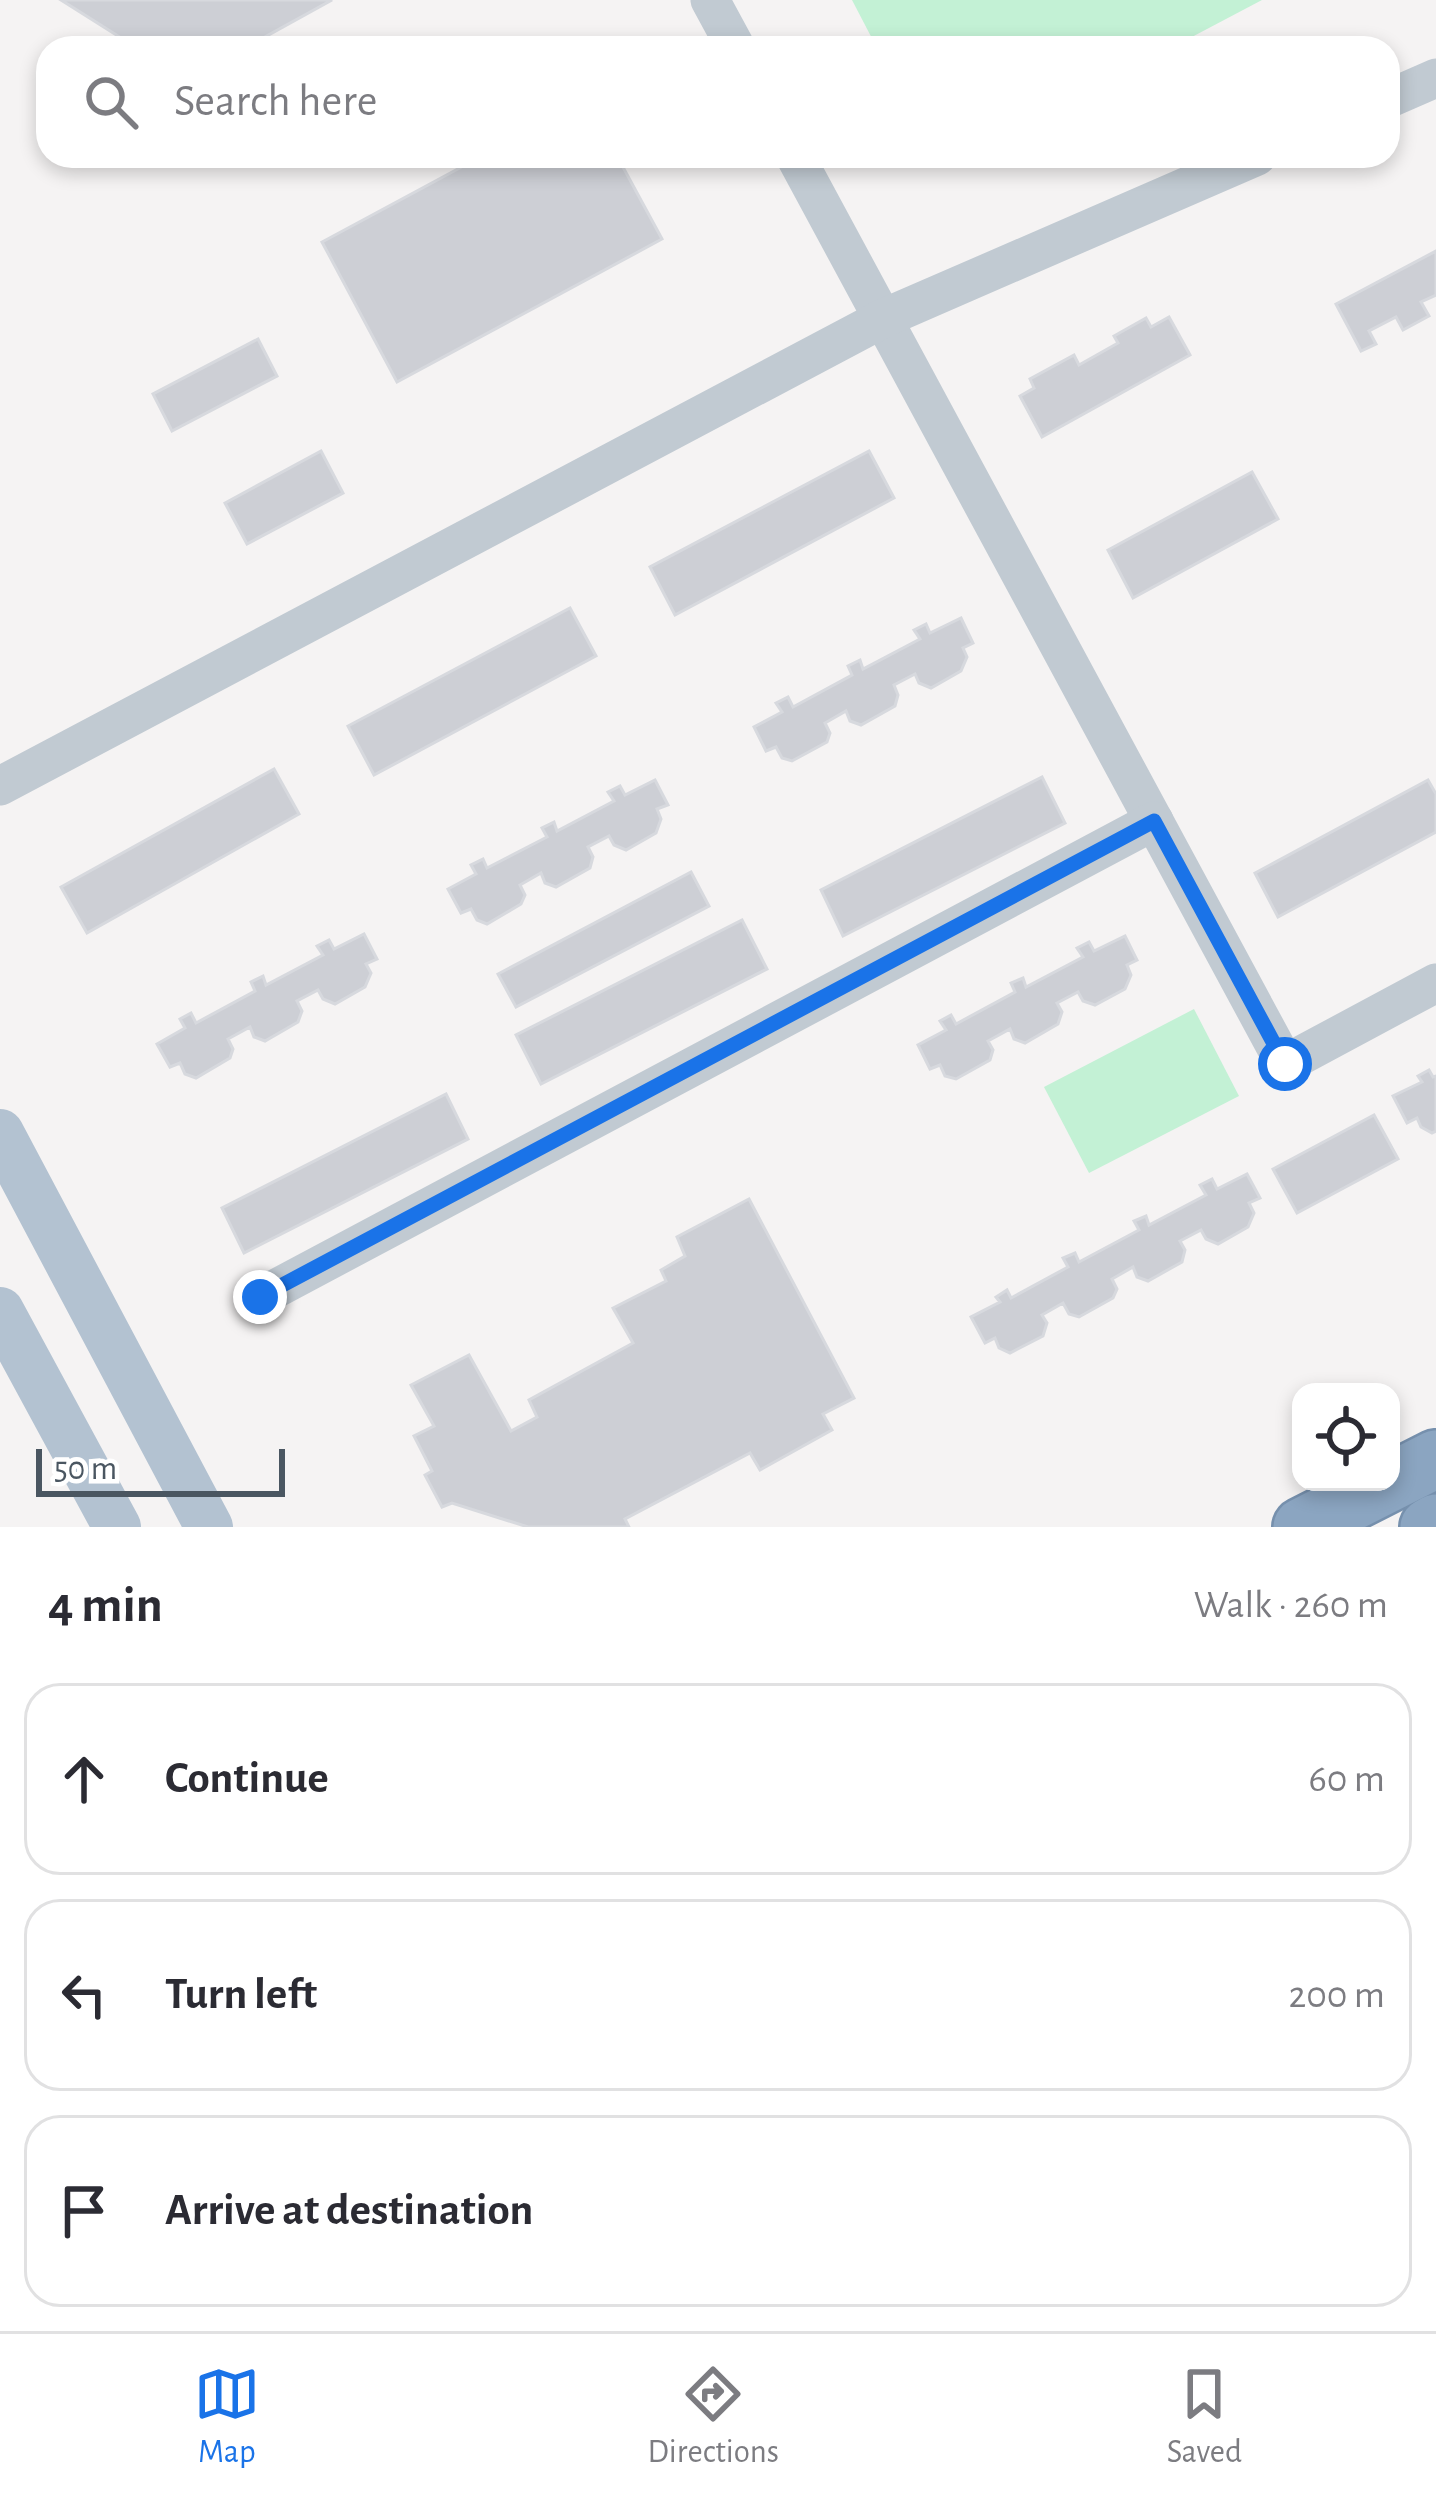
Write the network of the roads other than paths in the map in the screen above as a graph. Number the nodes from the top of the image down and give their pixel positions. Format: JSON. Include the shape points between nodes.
{"nodes":[{"id":1,"x":710,"y":0,"type":"edge"},
{"id":2,"x":730,"y":36,"type":"edge"},
{"id":3,"x":1436,"y":78,"type":"edge"},
{"id":4,"x":1400,"y":94,"type":"edge"},
{"id":5,"x":802,"y":168,"type":"edge"},
{"id":6,"x":1229,"y":168,"type":"edge"},
{"id":7,"x":884,"y":318,"type":"junction"},
{"id":8,"x":0,"y":786,"type":"edge"},
{"id":9,"x":1154,"y":821,"type":"junction"},
{"id":10,"x":1436,"y":983,"type":"edge"},
{"id":11,"x":0,"y":1133,"type":"edge"},
{"id":12,"x":260,"y":1297,"type":"dead end"},
{"id":13,"x":0,"y":1311,"type":"edge"},
{"id":14,"x":1436,"y":1459,"type":"edge"},
{"id":15,"x":117,"y":1527,"type":"edge"},
{"id":16,"x":209,"y":1527,"type":"edge"},
{"id":17,"x":1302,"y":1527,"type":"edge"}],
"edges":[{"from":1,"to":2,"type":"street"},
{"from":3,"to":4,"type":"street"},
{"from":5,"to":7,"type":"street"},
{"from":6,"to":7,"type":"street"},
{"from":7,"to":8,"type":"street"},
{"from":7,"to":9,"type":"street"},
{"from":9,"to":10,"type":"street","via":[[1285,1064]]},
{"from":9,"to":12,"type":"street"},
{"from":11,"to":16,"type":"main road"},
{"from":13,"to":15,"type":"main road"},
{"from":14,"to":17,"type":"highway"}]}
